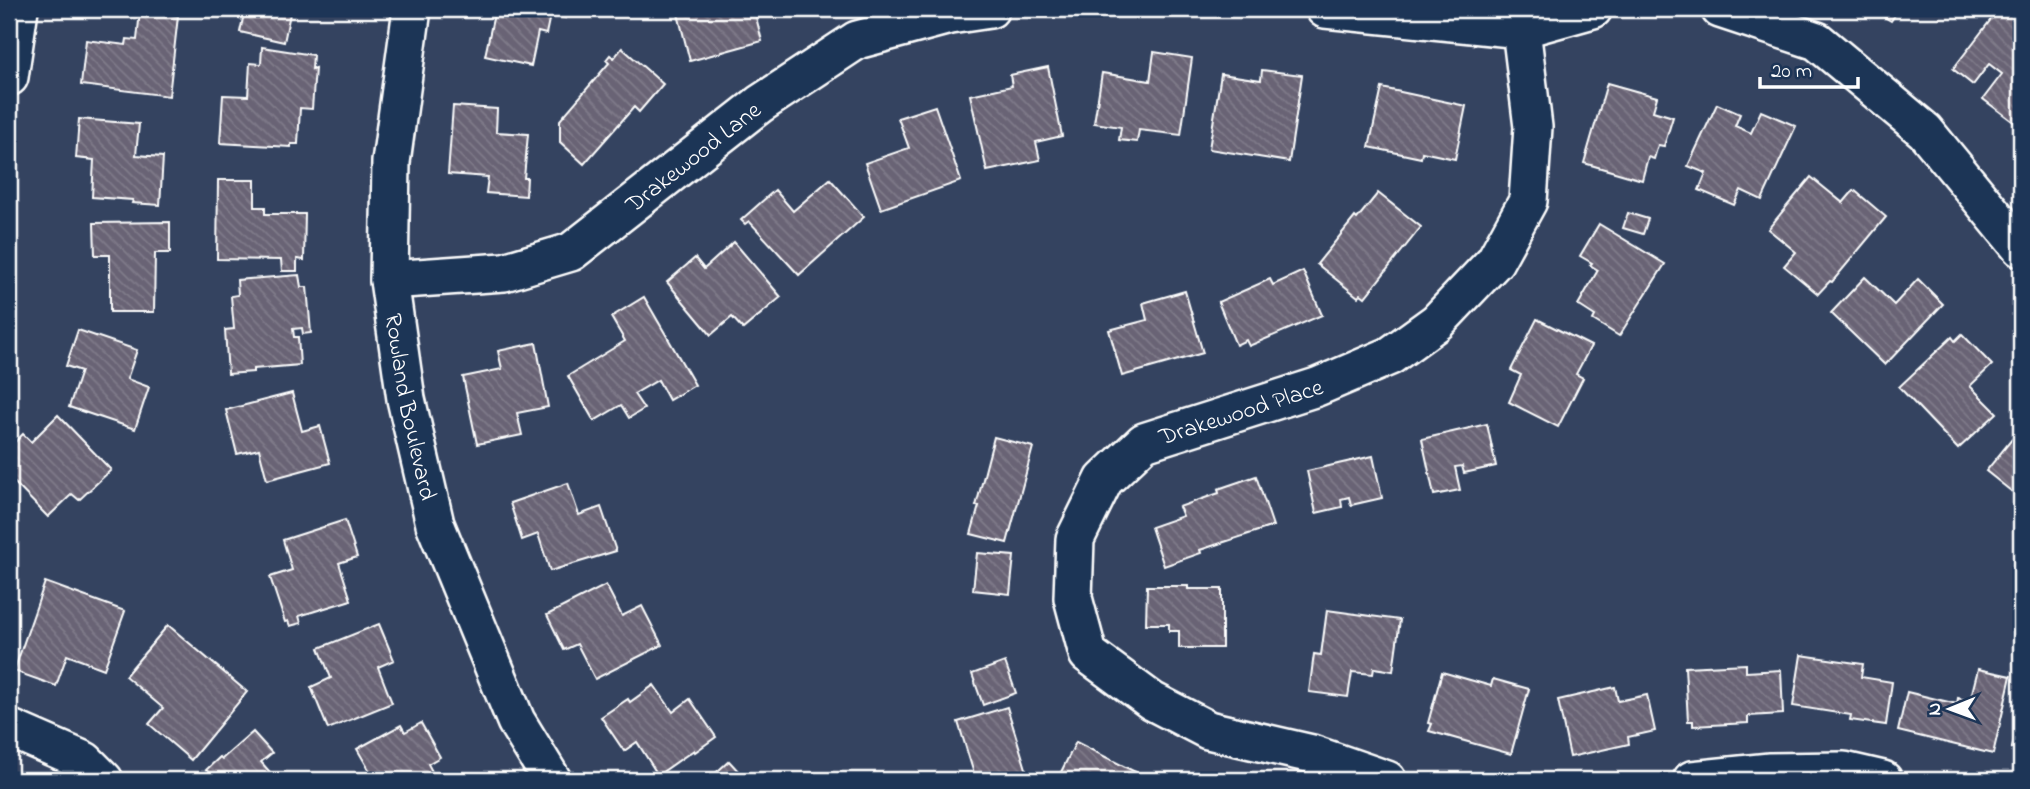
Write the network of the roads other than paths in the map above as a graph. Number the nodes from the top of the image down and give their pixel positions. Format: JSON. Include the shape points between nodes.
{"nodes":[{"id":1,"x":19,"y":9,"type":"edge"},
{"id":2,"x":412,"y":9,"type":"edge"},
{"id":3,"x":990,"y":9,"type":"edge"},
{"id":4,"x":1325,"y":9,"type":"edge"},
{"id":5,"x":1593,"y":9,"type":"edge"},
{"id":6,"x":1720,"y":9,"type":"edge"},
{"id":7,"x":853,"y":25,"type":"edge"},
{"id":8,"x":1521,"y":29,"type":"junction"},
{"id":9,"x":9,"y":77,"type":"edge"},
{"id":10,"x":2021,"y":247,"type":"edge"},
{"id":11,"x":389,"y":280,"type":"junction"},
{"id":12,"x":9,"y":728,"type":"edge"},
{"id":13,"x":104,"y":780,"type":"edge"},
{"id":14,"x":552,"y":780,"type":"edge"},
{"id":15,"x":1387,"y":780,"type":"edge"},
{"id":16,"x":1692,"y":780,"type":"edge"},
{"id":17,"x":1884,"y":780,"type":"edge"}],
"edges":[{"from":1,"to":9,"type":"street"},
{"from":2,"to":11,"type":"street","name":"Rowland Boulevard","via":[[391,162]]},
{"from":3,"to":7,"type":"street","name":"Drakewood Lane"},
{"from":4,"to":8,"type":"street"},
{"from":5,"to":8,"type":"street"},
{"from":6,"to":10,"type":"street","via":[[1817,41],[1925,131]]},
{"from":7,"to":11,"type":"street","name":"Drakewood Lane","via":[[570,253],[504,272]]},
{"from":8,"to":15,"type":"street","name":"Drakewood Place","via":[[1533,127],[1528,201],[1495,261],[1437,322],[1390,356],[1317,387],[1144,442],[1104,480],[1075,539],[1073,598],[1088,654],[1152,701],[1208,730],[1312,754]]},
{"from":11,"to":14,"type":"street","name":"Rowland Boulevard","via":[[406,399],[435,524],[516,721]]},
{"from":12,"to":13,"type":"street","via":[[85,761]]},
{"from":16,"to":17,"type":"street","via":[[1844,771]]}]}
